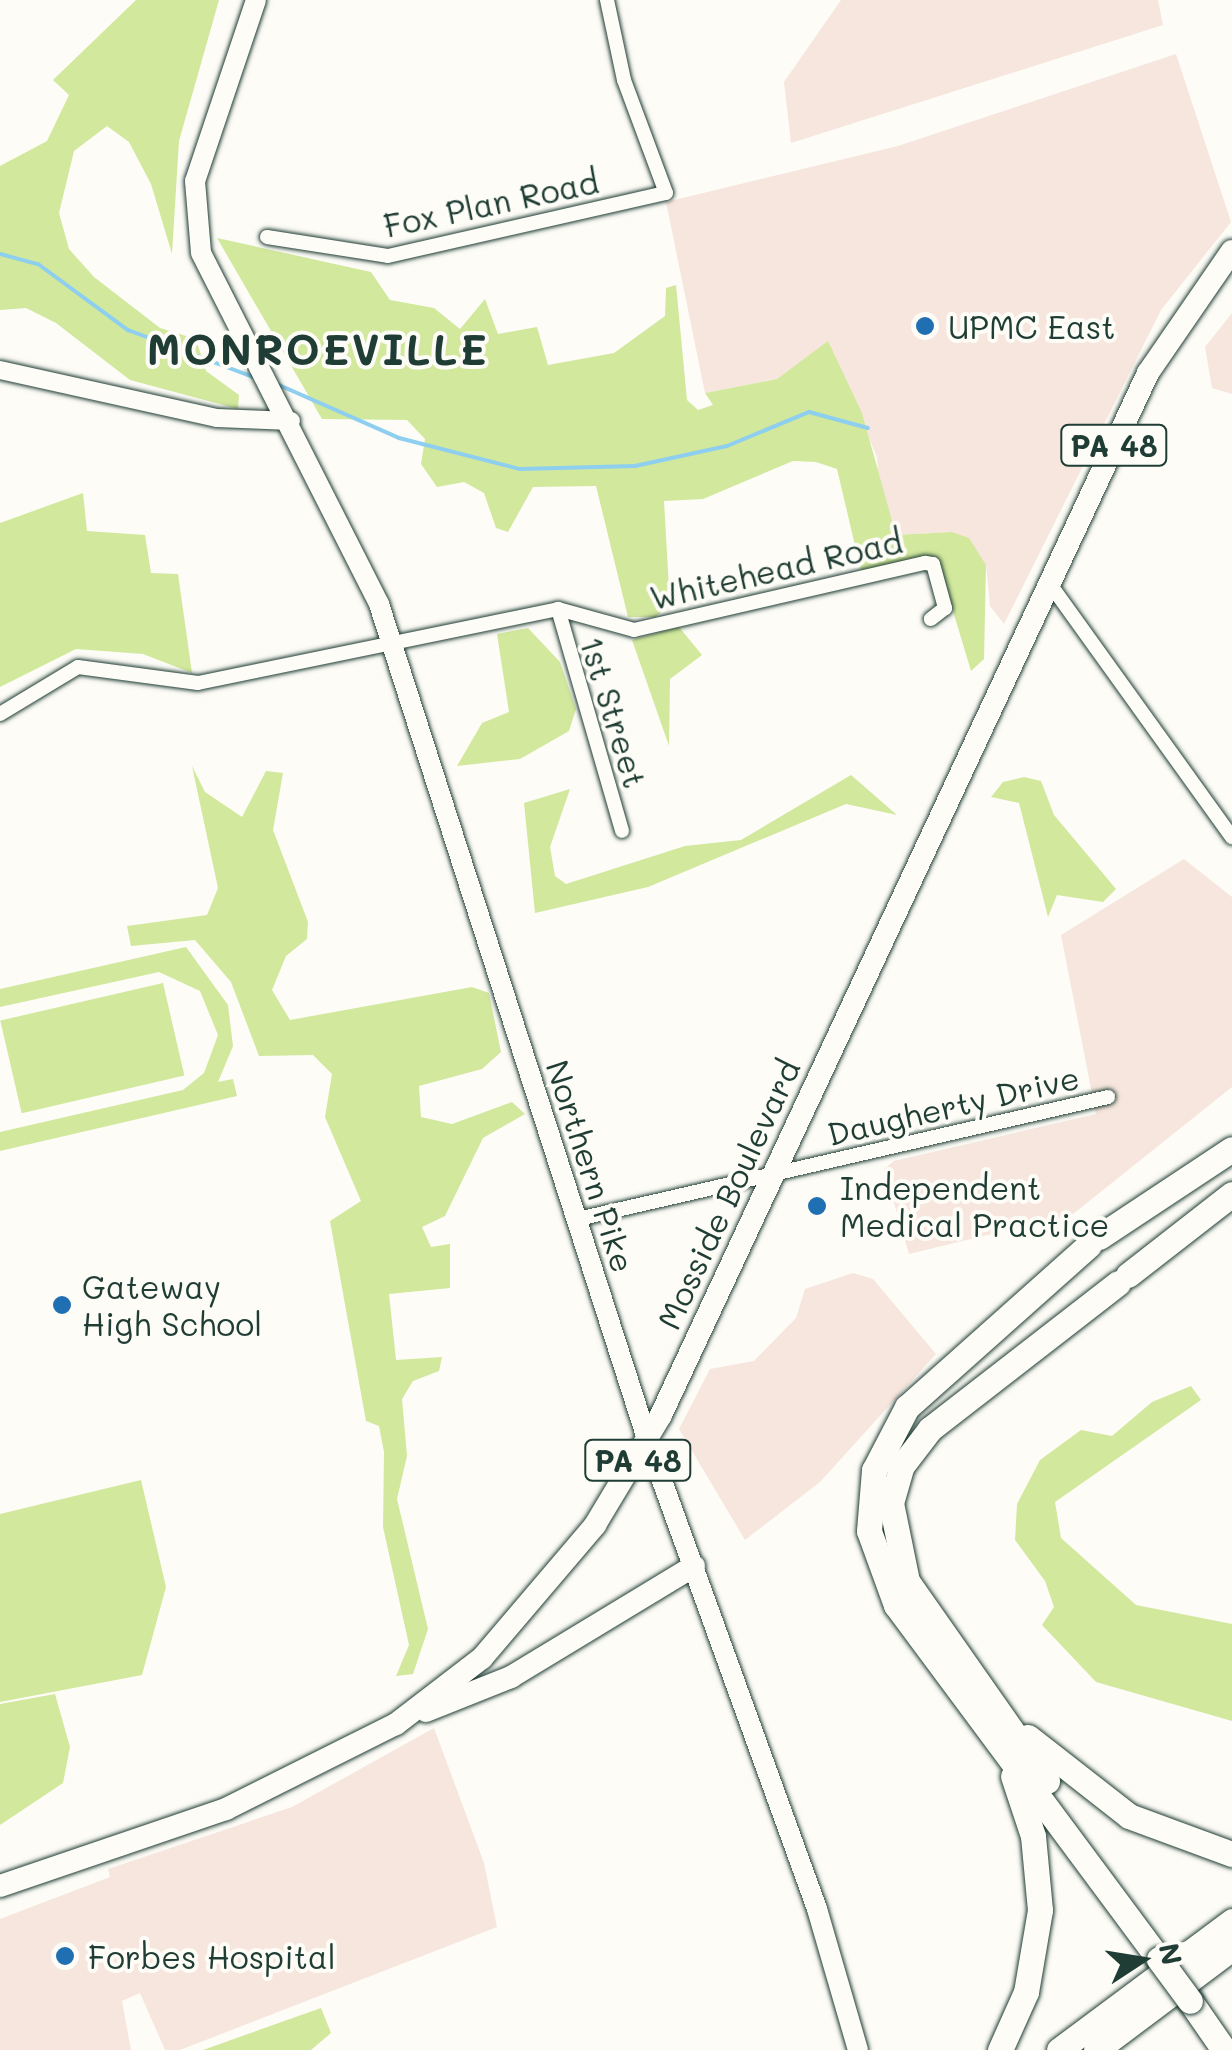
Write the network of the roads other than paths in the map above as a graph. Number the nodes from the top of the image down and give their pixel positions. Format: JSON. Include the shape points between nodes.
{"nodes":[{"id":1,"x":256,"y":0,"type":"edge"},
{"id":2,"x":608,"y":0,"type":"edge"},
{"id":3,"x":268,"y":237,"type":"dead end"},
{"id":4,"x":1232,"y":251,"type":"edge"},
{"id":5,"x":0,"y":370,"type":"edge"},
{"id":6,"x":290,"y":420,"type":"junction"},
{"id":7,"x":1050,"y":584,"type":"junction"},
{"id":8,"x":558,"y":609,"type":"junction"},
{"id":9,"x":932,"y":619,"type":"dead end"},
{"id":10,"x":393,"y":646,"type":"junction"},
{"id":11,"x":0,"y":714,"type":"edge"},
{"id":12,"x":622,"y":831,"type":"dead end"},
{"id":13,"x":1232,"y":837,"type":"edge"},
{"id":14,"x":1108,"y":1097,"type":"dead end"},
{"id":15,"x":1232,"y":1149,"type":"edge"},
{"id":16,"x":773,"y":1174,"type":"junction"},
{"id":17,"x":1232,"y":1194,"type":"edge"},
{"id":18,"x":578,"y":1219,"type":"junction"},
{"id":19,"x":648,"y":1442,"type":"junction"},
{"id":20,"x":694,"y":1566,"type":"junction"},
{"id":21,"x":396,"y":1724,"type":"junction"},
{"id":22,"x":998,"y":1724,"type":"junction"},
{"id":23,"x":1232,"y":1854,"type":"edge"},
{"id":24,"x":0,"y":1886,"type":"edge"},
{"id":25,"x":1232,"y":1921,"type":"edge"},
{"id":26,"x":1232,"y":1948,"type":"edge"},
{"id":27,"x":1194,"y":1997,"type":"junction"},
{"id":28,"x":1158,"y":2005,"type":"junction"},
{"id":29,"x":1232,"y":2039,"type":"edge"},
{"id":30,"x":858,"y":2050,"type":"edge"},
{"id":31,"x":1000,"y":2050,"type":"edge"},
{"id":32,"x":1058,"y":2050,"type":"edge"},
{"id":33,"x":1096,"y":2050,"type":"edge"},
{"id":34,"x":1122,"y":2050,"type":"edge"},
{"id":35,"x":1224,"y":2050,"type":"edge"}],
"edges":[{"from":1,"to":6,"type":"main road","name":"Northern Pike","via":[[202,156],[192,219],[208,271]]},
{"from":2,"to":3,"type":"street","name":"Fox Plan Road","via":[[624,80],[666,192],[388,256]]},
{"from":4,"to":7,"type":"main road","name":"Mosside Boulevard","number":"PA 48","via":[[1156,359]]},
{"from":5,"to":6,"type":"street","via":[[218,418]]},
{"from":6,"to":10,"type":"main road","name":"Northern Pike"},
{"from":7,"to":13,"type":"street"},
{"from":7,"to":16,"type":"main road","name":"Mosside Boulevard","number":"PA 48"},
{"from":8,"to":9,"type":"street","name":"Whitehead Road","via":[[634,630],[925,563],[933,564],[945,608]]},
{"from":8,"to":10,"type":"street","name":"Whitehead Road"},
{"from":8,"to":12,"type":"street","name":"1st Street"},
{"from":10,"to":11,"type":"street","name":"Whitehead Road","via":[[198,684],[78,667]]},
{"from":10,"to":18,"type":"main road","name":"Northern Pike"},
{"from":14,"to":16,"type":"street","name":"Daugherty Drive"},
{"from":15,"to":22,"type":"highway","via":[[1094,1241],[918,1394],[890,1432],[871,1485],[869,1531],[887,1592]]},
{"from":16,"to":18,"type":"street","name":"Daugherty Drive"},
{"from":16,"to":19,"type":"main road","name":"Mosside Boulevard","number":"PA 48"},
{"from":17,"to":22,"type":"highway","via":[[930,1430],[896,1478],[892,1528],[907,1581]]},
{"from":18,"to":19,"type":"main road","name":"Northern Pike"},
{"from":19,"to":20,"type":"main road","name":"Northern Pike"},
{"from":19,"to":21,"type":"main road","name":"Mosside Boulevard","number":"PA 48","via":[[542,1593],[482,1658]]},
{"from":20,"to":21,"type":"main road","via":[[511,1677]]},
{"from":20,"to":30,"type":"main road","name":"Northern Pike"},
{"from":21,"to":24,"type":"main road","name":"Mosside Boulevard","number":"PA 48","via":[[226,1809]]},
{"from":22,"to":23,"type":"highway","via":[[1129,1816]]},
{"from":22,"to":27,"type":"highway"},
{"from":22,"to":31,"type":"highway","via":[[1027,1810],[1040,1892],[1030,1975]]},
{"from":25,"to":32,"type":"highway"},
{"from":26,"to":28,"type":"highway"},
{"from":27,"to":29,"type":"highway"},
{"from":27,"to":35,"type":"highway"},
{"from":28,"to":33,"type":"highway"},
{"from":28,"to":34,"type":"highway"}]}
